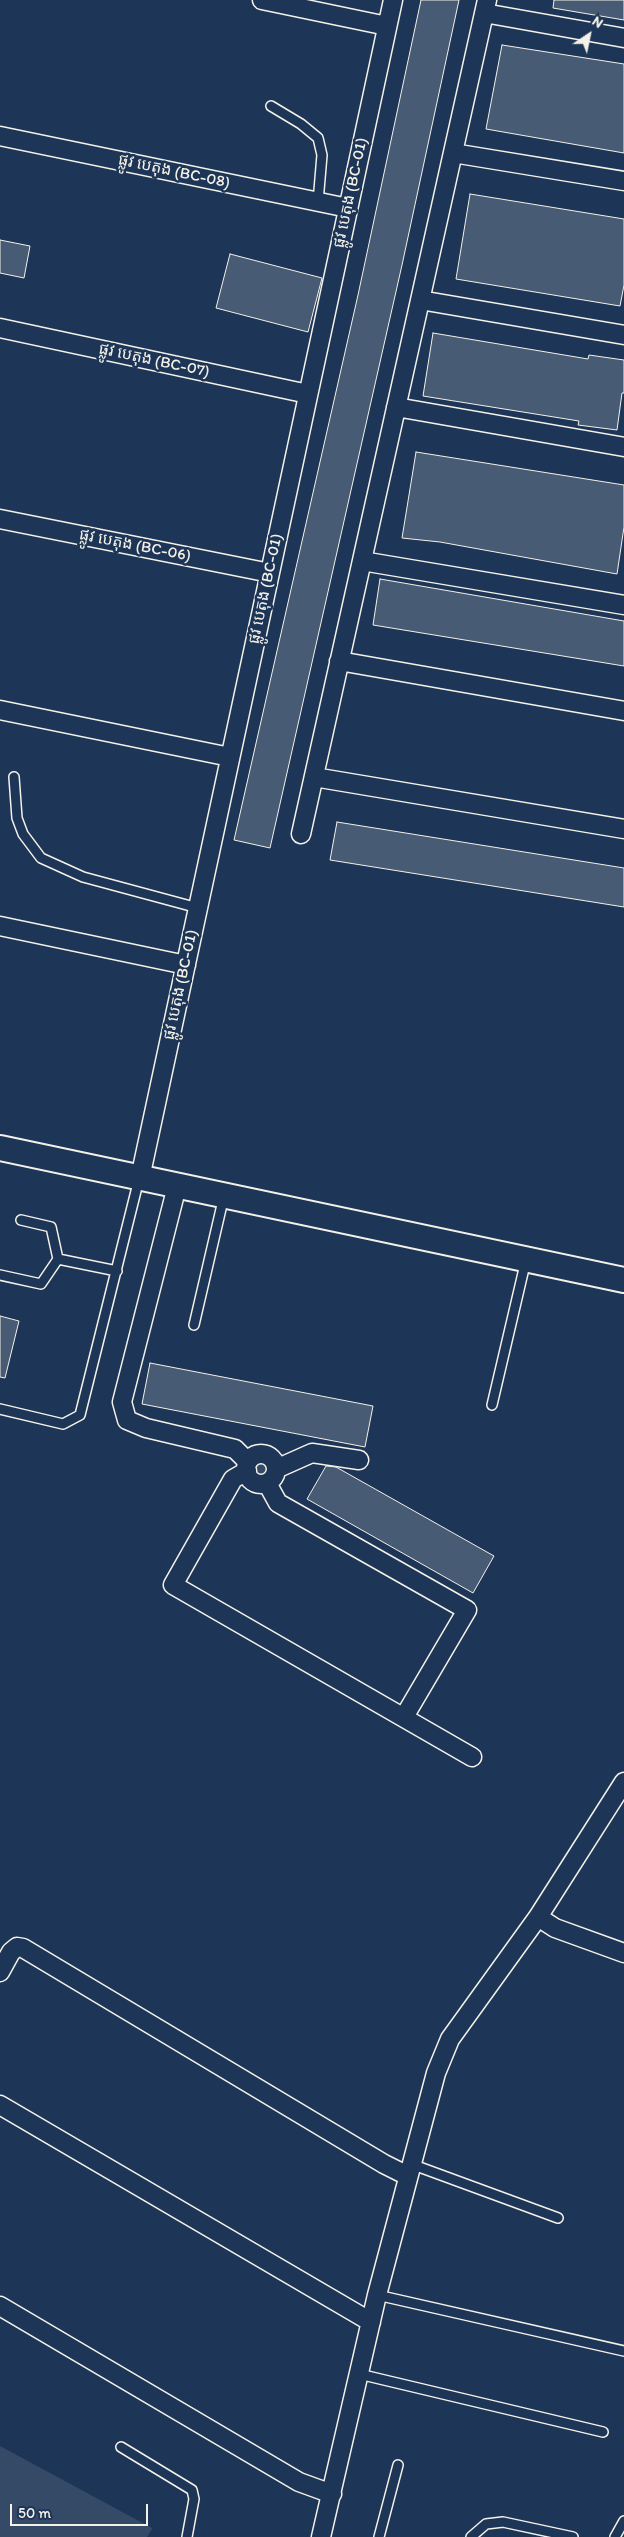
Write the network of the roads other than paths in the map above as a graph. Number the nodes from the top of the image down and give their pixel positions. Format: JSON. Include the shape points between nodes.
{"nodes":[{"id":1,"x":262,"y":0,"type":"edge"},
{"id":2,"x":393,"y":0,"type":"edge"},
{"id":3,"x":486,"y":6,"type":"edge"},
{"id":4,"x":387,"y":26,"type":"junction"},
{"id":5,"x":624,"y":38,"type":"edge"},
{"id":6,"x":271,"y":106,"type":"dead end"},
{"id":7,"x":0,"y":136,"type":"edge"},
{"id":8,"x":453,"y":153,"type":"junction"},
{"id":9,"x":624,"y":181,"type":"edge"},
{"id":10,"x":318,"y":202,"type":"junction"},
{"id":11,"x":348,"y":208,"type":"junction"},
{"id":12,"x":420,"y":300,"type":"junction"},
{"id":13,"x":0,"y":328,"type":"edge"},
{"id":14,"x":624,"y":335,"type":"edge"},
{"id":15,"x":308,"y":394,"type":"junction"},
{"id":16,"x":396,"y":406,"type":"junction"},
{"id":17,"x":624,"y":446,"type":"edge"},
{"id":18,"x":0,"y":519,"type":"edge"},
{"id":19,"x":362,"y":560,"type":"junction"},
{"id":20,"x":270,"y":573,"type":"junction"},
{"id":21,"x":624,"y":605,"type":"edge"},
{"id":22,"x":339,"y":661,"type":"junction"},
{"id":23,"x":0,"y":710,"type":"edge"},
{"id":24,"x":624,"y":711,"type":"edge"},
{"id":25,"x":230,"y":757,"type":"junction"},
{"id":26,"x":314,"y":776,"type":"junction"},
{"id":27,"x":14,"y":777,"type":"dead end"},
{"id":28,"x":624,"y":829,"type":"edge"},
{"id":29,"x":301,"y":834,"type":"dead end"},
{"id":30,"x":198,"y":908,"type":"junction"},
{"id":31,"x":0,"y":926,"type":"edge"},
{"id":32,"x":186,"y":965,"type":"junction"},
{"id":33,"x":0,"y":1148,"type":"edge"},
{"id":34,"x":140,"y":1178,"type":"junction"},
{"id":35,"x":177,"y":1186,"type":"junction"},
{"id":36,"x":224,"y":1196,"type":"junction"},
{"id":37,"x":21,"y":1220,"type":"dead end"},
{"id":38,"x":58,"y":1259,"type":"junction"},
{"id":39,"x":526,"y":1260,"type":"junction"},
{"id":40,"x":117,"y":1271,"type":"junction"},
{"id":41,"x":0,"y":1275,"type":"edge"},
{"id":42,"x":624,"y":1280,"type":"edge"},
{"id":43,"x":194,"y":1324,"type":"dead end"},
{"id":44,"x":492,"y":1404,"type":"dead end"},
{"id":45,"x":0,"y":1408,"type":"edge"},
{"id":46,"x":359,"y":1460,"type":"dead end"},
{"id":47,"x":247,"y":1467,"type":"junction"},
{"id":48,"x":272,"y":1476,"type":"junction"},
{"id":49,"x":404,"y":1717,"type":"junction"},
{"id":50,"x":472,"y":1757,"type":"dead end"},
{"id":51,"x":624,"y":1782,"type":"edge"},
{"id":52,"x":538,"y":1917,"type":"junction"},
{"id":53,"x":624,"y":1953,"type":"edge"},
{"id":54,"x":0,"y":1972,"type":"edge"},
{"id":55,"x":0,"y":2105,"type":"edge"},
{"id":56,"x":409,"y":2170,"type":"junction"},
{"id":57,"x":558,"y":2218,"type":"dead end"},
{"id":58,"x":377,"y":2295,"type":"junction"},
{"id":59,"x":0,"y":2306,"type":"edge"},
{"id":60,"x":371,"y":2322,"type":"junction"},
{"id":61,"x":624,"y":2350,"type":"edge"},
{"id":62,"x":359,"y":2374,"type":"junction"},
{"id":63,"x":603,"y":2432,"type":"dead end"},
{"id":64,"x":121,"y":2447,"type":"dead end"},
{"id":65,"x":398,"y":2465,"type":"dead end"},
{"id":66,"x":332,"y":2494,"type":"junction"},
{"id":67,"x":624,"y":2521,"type":"edge"},
{"id":68,"x":187,"y":2537,"type":"edge"},
{"id":69,"x":321,"y":2537,"type":"edge"},
{"id":70,"x":379,"y":2537,"type":"edge"},
{"id":71,"x":471,"y":2537,"type":"edge"},
{"id":72,"x":573,"y":2537,"type":"edge"},
{"id":73,"x":615,"y":2537,"type":"edge"}],
"edges":[{"from":1,"to":4,"type":"street"},
{"from":2,"to":4,"type":"street","name":"ផ្លូវ បេតុង (BC-01)"},
{"from":3,"to":5,"type":"street"},
{"from":3,"to":8,"type":"street"},
{"from":4,"to":11,"type":"street","name":"ផ្លូវ បេតុង (BC-01)"},
{"from":6,"to":10,"type":"lane","via":[[318,138],[322,155]]},
{"from":7,"to":10,"type":"street","name":"ផ្លូវ បេតុង (BC-08)"},
{"from":8,"to":9,"type":"street"},
{"from":8,"to":12,"type":"street"},
{"from":10,"to":11,"type":"street","name":"ផ្លូវ បេតុង (BC-08)"},
{"from":11,"to":15,"type":"street","name":"ផ្លូវ បេតុង (BC-01)"},
{"from":12,"to":14,"type":"street"},
{"from":12,"to":16,"type":"street"},
{"from":13,"to":15,"type":"street","name":"ផ្លូវ បេតុង (BC-07)"},
{"from":15,"to":20,"type":"street","name":"ផ្លូវ បេតុង (BC-01)"},
{"from":16,"to":17,"type":"street"},
{"from":16,"to":19,"type":"street"},
{"from":18,"to":20,"type":"street","name":"ផ្លូវ បេតុង (BC-06)"},
{"from":19,"to":21,"type":"street"},
{"from":19,"to":22,"type":"street"},
{"from":20,"to":25,"type":"street","name":"ផ្លូវ បេតុង (BC-01)"},
{"from":22,"to":24,"type":"street"},
{"from":22,"to":26,"type":"street"},
{"from":23,"to":25,"type":"street"},
{"from":25,"to":30,"type":"street","name":"ផ្លូវ បេតុង (BC-01)"},
{"from":26,"to":28,"type":"street"},
{"from":26,"to":29,"type":"street"},
{"from":27,"to":30,"type":"lane","via":[[17,818],[23,834],[41,858],[83,877]]},
{"from":30,"to":32,"type":"street","name":"ផ្លូវ បេតុង (BC-01)"},
{"from":31,"to":32,"type":"street"},
{"from":32,"to":34,"type":"street","name":"ផ្លូវ បេតុង (BC-01)"},
{"from":33,"to":34,"type":"main road"},
{"from":34,"to":35,"type":"main road"},
{"from":34,"to":40,"type":"lane"},
{"from":35,"to":36,"type":"main road"},
{"from":35,"to":47,"type":"street","via":[[122,1402],[127,1420],[146,1428],[235,1449]]},
{"from":36,"to":39,"type":"main road"},
{"from":36,"to":43,"type":"lane"},
{"from":37,"to":38,"type":"lane","via":[[51,1227]]},
{"from":38,"to":40,"type":"lane"},
{"from":38,"to":41,"type":"lane","via":[[41,1284]]},
{"from":39,"to":42,"type":"main road"},
{"from":39,"to":44,"type":"lane"},
{"from":40,"to":45,"type":"lane","via":[[80,1416],[63,1424]]},
{"from":46,"to":48,"type":"street","via":[[312,1453]]},
{"from":47,"to":48,"type":"street","via":[[255,1482]]},
{"from":47,"to":48,"type":"street","via":[[255,1455],[265,1454],[273,1459]]},
{"from":47,"to":49,"type":"street","via":[[233,1479],[173,1585]]},
{"from":48,"to":49,"type":"street","via":[[278,1503],[467,1610]]},
{"from":49,"to":50,"type":"street"},
{"from":51,"to":52,"type":"street"},
{"from":52,"to":53,"type":"street","via":[[555,1928]]},
{"from":52,"to":56,"type":"street","via":[[450,2039],[436,2074]]},
{"from":54,"to":56,"type":"street","via":[[11,1952],[18,1947],[23,1948],[384,2164]]},
{"from":55,"to":60,"type":"street"},
{"from":56,"to":57,"type":"lane"},
{"from":56,"to":58,"type":"street"},
{"from":58,"to":60,"type":"street"},
{"from":58,"to":61,"type":"lane"},
{"from":59,"to":66,"type":"street","via":[[299,2482]]},
{"from":60,"to":62,"type":"street"},
{"from":62,"to":63,"type":"lane"},
{"from":62,"to":66,"type":"street"},
{"from":64,"to":68,"type":"lane","via":[[192,2490],[194,2498]]},
{"from":65,"to":70,"type":"lane"},
{"from":66,"to":69,"type":"street"},
{"from":67,"to":73,"type":"lane"},
{"from":71,"to":72,"type":"lane","via":[[486,2524],[503,2522]]}]}
